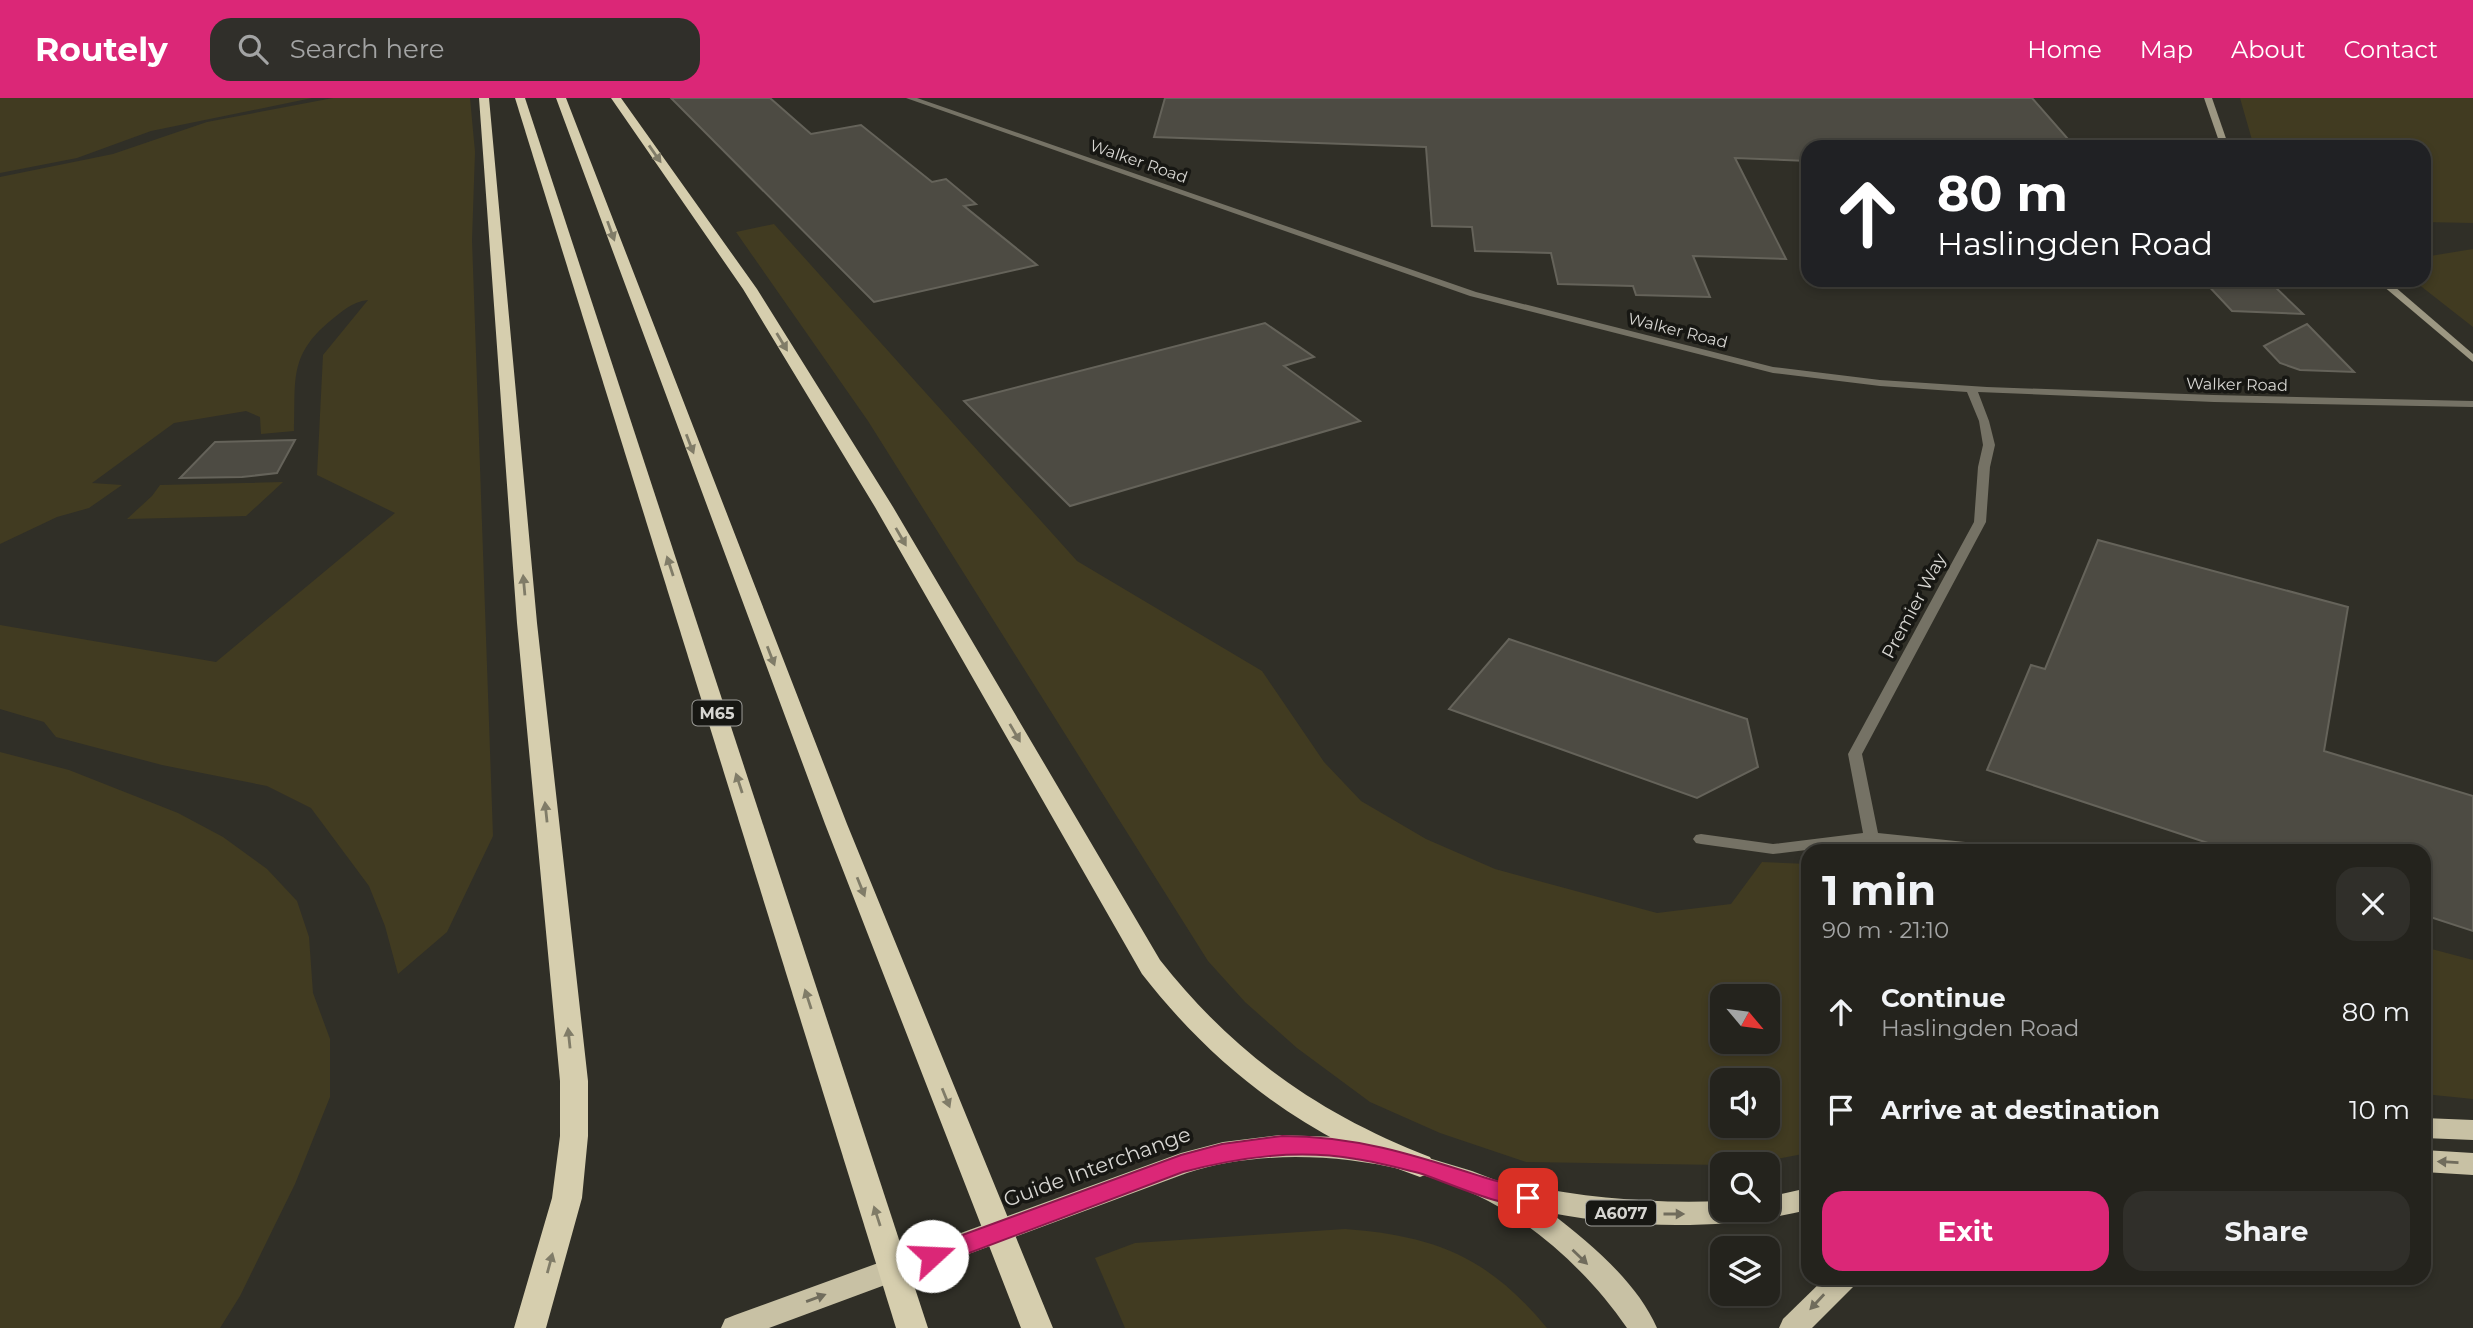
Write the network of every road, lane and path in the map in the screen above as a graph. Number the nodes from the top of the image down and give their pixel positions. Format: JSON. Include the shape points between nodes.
{"nodes":[{"id":1,"x":484,"y":98,"type":"edge"},
{"id":2,"x":520,"y":98,"type":"edge"},
{"id":3,"x":561,"y":98,"type":"edge"},
{"id":4,"x":616,"y":98,"type":"edge"},
{"id":5,"x":911,"y":98,"type":"edge"},
{"id":6,"x":2208,"y":98,"type":"edge"},
{"id":7,"x":2223,"y":140,"type":"edge"},
{"id":8,"x":2389,"y":287,"type":"edge"},
{"id":9,"x":2473,"y":359,"type":"edge"},
{"id":10,"x":1971,"y":389,"type":"junction"},
{"id":11,"x":2473,"y":404,"type":"edge"},
{"id":12,"x":1871,"y":837,"type":"junction"},
{"id":13,"x":1701,"y":839,"type":"dead end"},
{"id":14,"x":1814,"y":844,"type":"edge"},
{"id":15,"x":1937,"y":844,"type":"edge"},
{"id":16,"x":1801,"y":846,"type":"edge"},
{"id":17,"x":2431,"y":1128,"type":"edge"},
{"id":18,"x":2473,"y":1130,"type":"edge"},
{"id":19,"x":2431,"y":1161,"type":"edge"},
{"id":20,"x":2473,"y":1164,"type":"edge"},
{"id":21,"x":1420,"y":1165,"type":"junction"},
{"id":22,"x":1486,"y":1188,"type":"junction"},
{"id":23,"x":1801,"y":1201,"type":"edge"},
{"id":24,"x":1780,"y":1205,"type":"edge"},
{"id":25,"x":1710,"y":1214,"type":"edge"},
{"id":26,"x":1836,"y":1285,"type":"edge"},
{"id":27,"x":743,"y":1325,"type":"edge"},
{"id":28,"x":530,"y":1328,"type":"edge"},
{"id":29,"x":912,"y":1328,"type":"edge"},
{"id":30,"x":1037,"y":1328,"type":"edge"},
{"id":31,"x":1643,"y":1328,"type":"edge"},
{"id":32,"x":1793,"y":1328,"type":"edge"}],
"edges":[{"from":28,"to":1,"type":"highway","one_way":true,"via":[[566,1198],[574,1136],[574,1081],[527,623]]},
{"from":29,"to":2,"type":"highway","number":"M65","one_way":true},
{"from":3,"to":30,"type":"highway","one_way":true,"via":[[826,798]]},
{"from":4,"to":21,"type":"highway","one_way":true,"via":[[750,289],[1174,999],[1223,1051],[1286,1097],[1352,1136]]},
{"from":5,"to":10,"type":"street","name":"Walker Road","via":[[1473,294],[1773,370]]},
{"from":6,"to":7,"type":"main road"},
{"from":8,"to":9,"type":"main road"},
{"from":10,"to":11,"type":"street","name":"Walker Road"},
{"from":10,"to":12,"type":"street","name":"Premier Way","via":[[1989,446],[1980,522],[1855,754]]},
{"from":12,"to":14,"type":"street"},
{"from":12,"to":15,"type":"street"},
{"from":13,"to":16,"type":"street","via":[[1773,849]]},
{"from":17,"to":18,"type":"highway"},
{"from":20,"to":19,"type":"highway","one_way":true},
{"from":21,"to":22,"type":"highway","name":"Guide Interchange","number":"A6077"},
{"from":27,"to":21,"type":"highway","name":"Guide Interchange","number":"A6077","one_way":true,"via":[[1181,1164],[1222,1153],[1322,1145]]},
{"from":22,"to":25,"type":"highway","number":"A6077","one_way":true,"via":[[1608,1212]]},
{"from":22,"to":31,"type":"highway","name":"Guide Interchange","number":"A6077","one_way":true,"via":[[1528,1212],[1565,1242],[1604,1279]]},
{"from":23,"to":24,"type":"highway"},
{"from":26,"to":32,"type":"highway","one_way":true}]}
